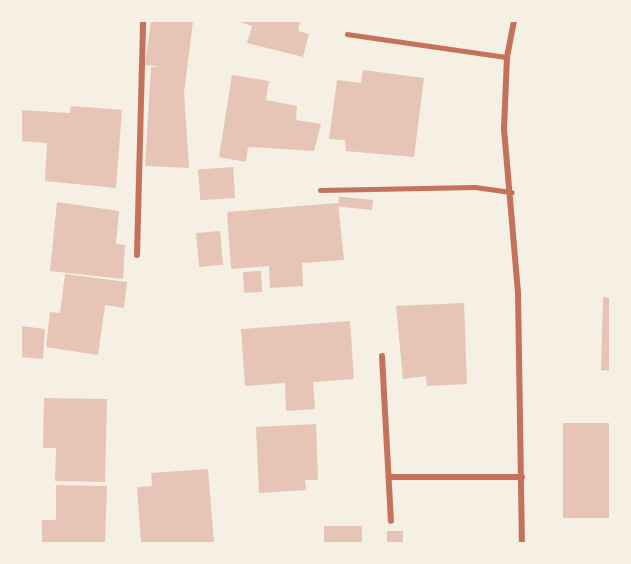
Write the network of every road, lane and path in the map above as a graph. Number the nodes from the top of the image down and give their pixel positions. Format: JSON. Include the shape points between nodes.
{"nodes":[{"id":1,"x":143,"y":21,"type":"edge"},
{"id":2,"x":514,"y":21,"type":"edge"},
{"id":3,"x":347,"y":34,"type":"dead end"},
{"id":4,"x":507,"y":57,"type":"junction"},
{"id":5,"x":320,"y":190,"type":"dead end"},
{"id":6,"x":512,"y":192,"type":"junction"},
{"id":7,"x":137,"y":255,"type":"dead end"},
{"id":8,"x":382,"y":356,"type":"dead end"},
{"id":9,"x":390,"y":477,"type":"junction"},
{"id":10,"x":522,"y":477,"type":"junction"},
{"id":11,"x":391,"y":521,"type":"dead end"},
{"id":12,"x":522,"y":543,"type":"edge"}],
"edges":[{"from":1,"to":7,"type":"street"},
{"from":2,"to":4,"type":"street"},
{"from":3,"to":4,"type":"lane"},
{"from":4,"to":6,"type":"street","via":[[504,129]]},
{"from":5,"to":6,"type":"lane","via":[[475,187]]},
{"from":6,"to":10,"type":"street"},
{"from":8,"to":9,"type":"street"},
{"from":9,"to":10,"type":"street"},
{"from":9,"to":11,"type":"street"},
{"from":10,"to":12,"type":"street"}]}
